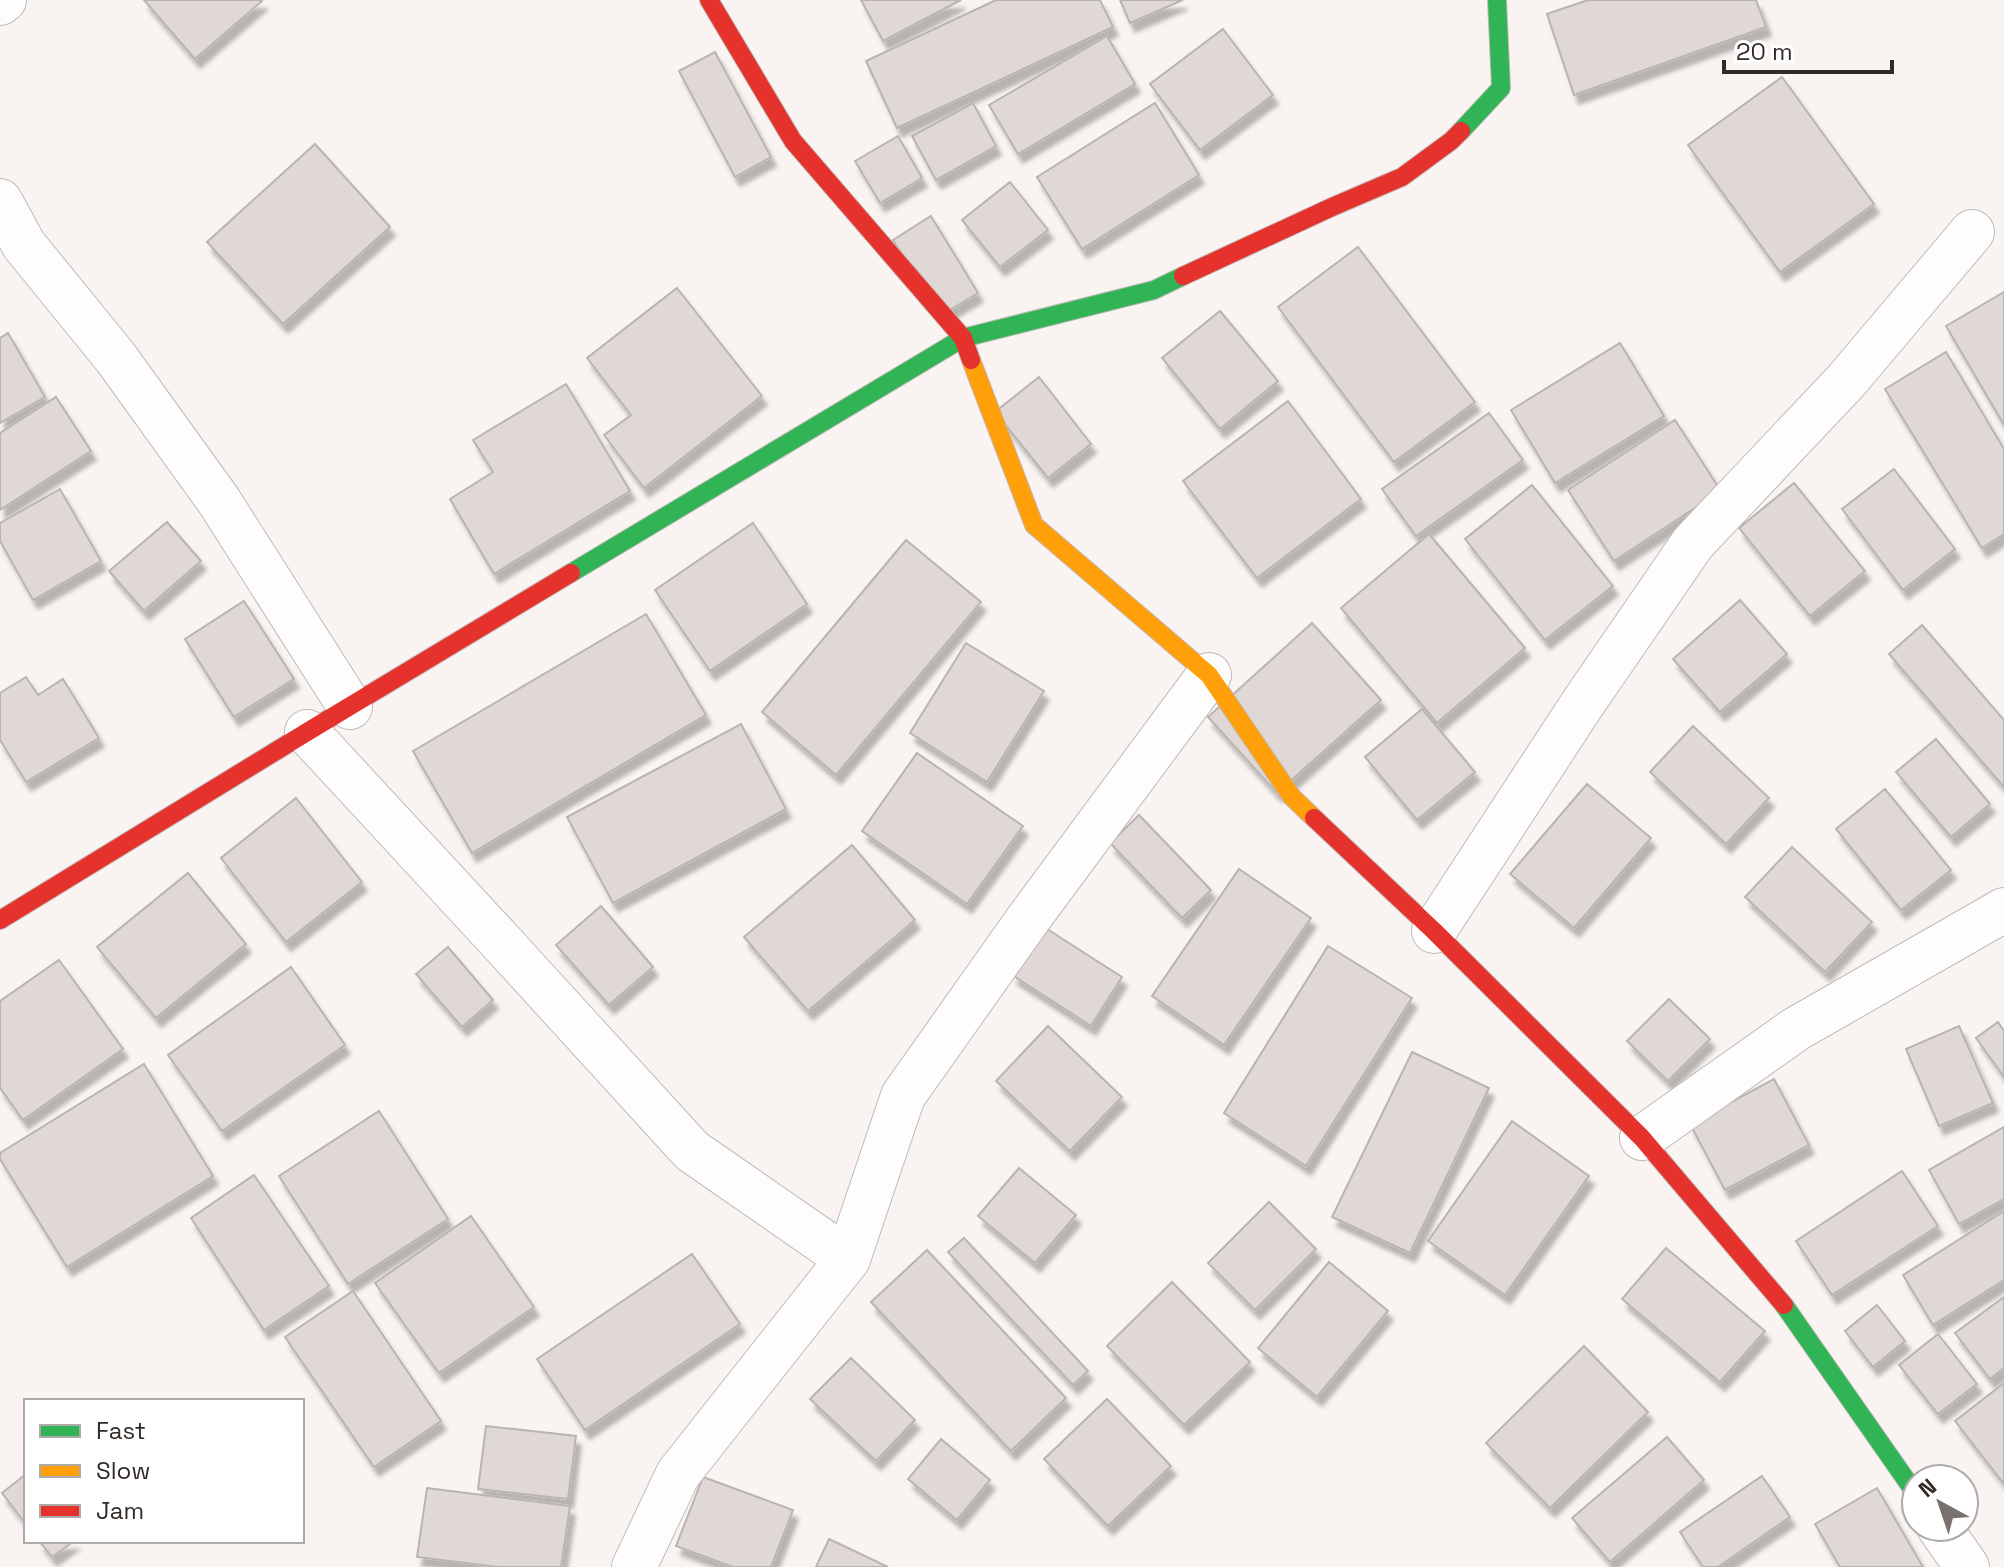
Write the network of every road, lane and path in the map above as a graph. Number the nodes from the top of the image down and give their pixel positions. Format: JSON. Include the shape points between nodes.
{"nodes":[{"id":1,"x":709,"y":0,"type":"edge"},
{"id":2,"x":1497,"y":0,"type":"edge"},
{"id":3,"x":0,"y":201,"type":"edge"},
{"id":4,"x":1972,"y":232,"type":"dead end"},
{"id":5,"x":963,"y":338,"type":"junction"},
{"id":6,"x":1209,"y":675,"type":"junction"},
{"id":7,"x":350,"y":707,"type":"junction"},
{"id":8,"x":307,"y":732,"type":"junction"},
{"id":9,"x":2004,"y":910,"type":"edge"},
{"id":10,"x":0,"y":920,"type":"edge"},
{"id":11,"x":1434,"y":931,"type":"junction"},
{"id":12,"x":1642,"y":1138,"type":"junction"},
{"id":13,"x":848,"y":1259,"type":"junction"},
{"id":14,"x":1900,"y":1471,"type":"edge"},
{"id":15,"x":1950,"y":1543,"type":"edge"},
{"id":16,"x":634,"y":1567,"type":"edge"},
{"id":17,"x":1967,"y":1567,"type":"edge"}],
"edges":[{"from":1,"to":5,"type":"street","via":[[793,141]]},
{"from":2,"to":5,"type":"street","via":[[1501,88],[1451,141],[1402,177],[1154,290]]},
{"from":3,"to":7,"type":"street","via":[[24,245],[116,358],[219,501]]},
{"from":4,"to":11,"type":"street","via":[[1846,381],[1693,543]]},
{"from":5,"to":6,"type":"street","via":[[1034,525]]},
{"from":5,"to":7,"type":"street"},
{"from":6,"to":11,"type":"street","via":[[1292,797]]},
{"from":6,"to":13,"type":"street","via":[[903,1096]]},
{"from":7,"to":8,"type":"street"},
{"from":8,"to":10,"type":"street"},
{"from":8,"to":13,"type":"street","via":[[692,1151]]},
{"from":9,"to":12,"type":"street","via":[[1796,1029]]},
{"from":11,"to":12,"type":"street"},
{"from":12,"to":14,"type":"street","via":[[1788,1310]]},
{"from":13,"to":16,"type":"street","via":[[678,1474]]},
{"from":15,"to":17,"type":"street"}]}
